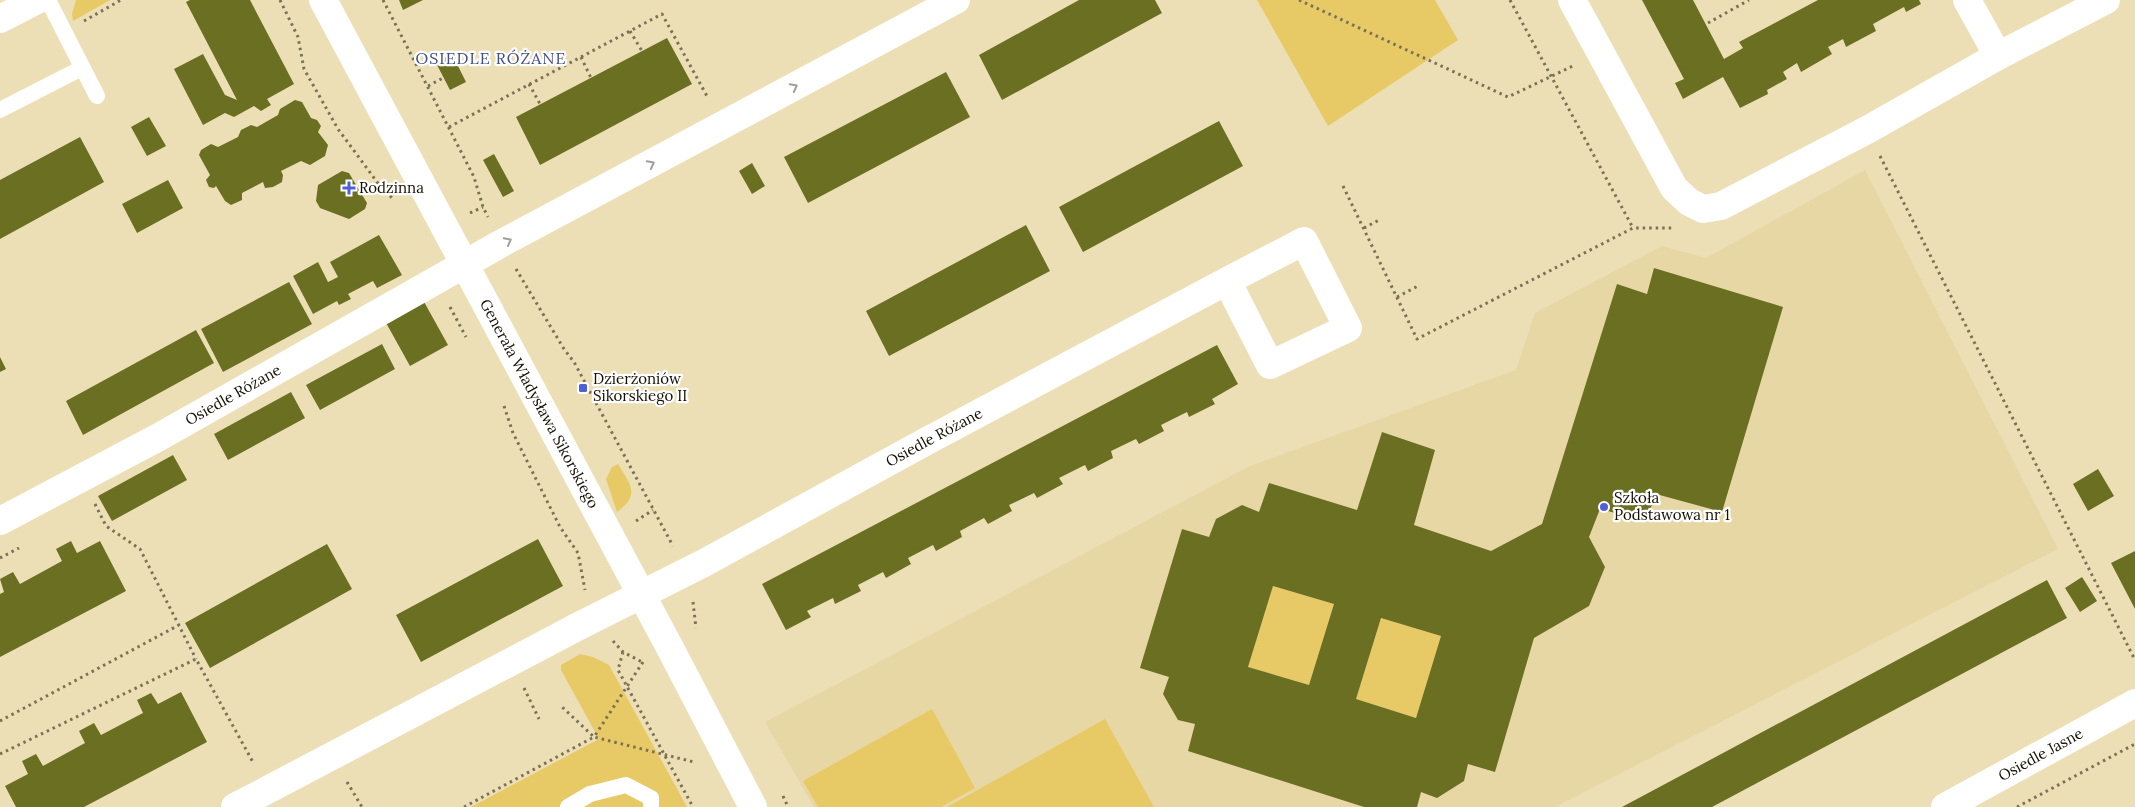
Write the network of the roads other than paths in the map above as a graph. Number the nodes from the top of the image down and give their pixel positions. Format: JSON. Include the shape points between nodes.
{"nodes":[{"id":1,"x":37,"y":0,"type":"edge"},
{"id":2,"x":48,"y":0,"type":"edge"},
{"id":3,"x":323,"y":0,"type":"edge"},
{"id":4,"x":956,"y":0,"type":"edge"},
{"id":5,"x":1572,"y":0,"type":"edge"},
{"id":6,"x":1967,"y":0,"type":"edge"},
{"id":7,"x":2106,"y":0,"type":"edge"},
{"id":8,"x":0,"y":19,"type":"edge"},
{"id":9,"x":1998,"y":56,"type":"junction"},
{"id":10,"x":82,"y":68,"type":"junction"},
{"id":11,"x":97,"y":96,"type":"dead end"},
{"id":12,"x":0,"y":110,"type":"edge"},
{"id":13,"x":465,"y":264,"type":"junction"},
{"id":14,"x":1227,"y":281,"type":"junction"},
{"id":15,"x":0,"y":521,"type":"edge"},
{"id":16,"x":642,"y":595,"type":"junction"},
{"id":17,"x":2135,"y":703,"type":"edge"},
{"id":18,"x":235,"y":807,"type":"edge"},
{"id":19,"x":568,"y":807,"type":"edge"},
{"id":20,"x":651,"y":807,"type":"edge"},
{"id":21,"x":753,"y":807,"type":"edge"},
{"id":22,"x":1945,"y":807,"type":"edge"}],
"edges":[{"from":1,"to":8,"type":"street"},
{"from":2,"to":10,"type":"lane"},
{"from":3,"to":13,"type":"street","name":"Generała Władysława Sikorskiego"},
{"from":13,"to":4,"type":"street","name":"Osiedle Różane","one_way":true},
{"from":5,"to":9,"type":"street","via":[[1674,188],[1689,202],[1703,209],[1721,206],[1868,130]]},
{"from":6,"to":9,"type":"street"},
{"from":7,"to":9,"type":"street"},
{"from":10,"to":11,"type":"lane"},
{"from":10,"to":12,"type":"lane"},
{"from":13,"to":15,"type":"street","name":"Osiedle Różane","via":[[159,437]]},
{"from":13,"to":16,"type":"street","name":"Generała Władysława Sikorskiego"},
{"from":14,"to":14,"type":"street","name":"Osiedle Różane","via":[[1304,241],[1348,328],[1270,365]]},
{"from":14,"to":16,"type":"street","name":"Osiedle Różane"},
{"from":16,"to":18,"type":"street","name":"Osiedle Różane"},
{"from":16,"to":21,"type":"street","name":"Generała Władysława Sikorskiego"},
{"from":17,"to":22,"type":"street","name":"Osiedle Jasne"},
{"from":19,"to":20,"type":"lane","via":[[590,794],[626,785],[651,798]]}]}
